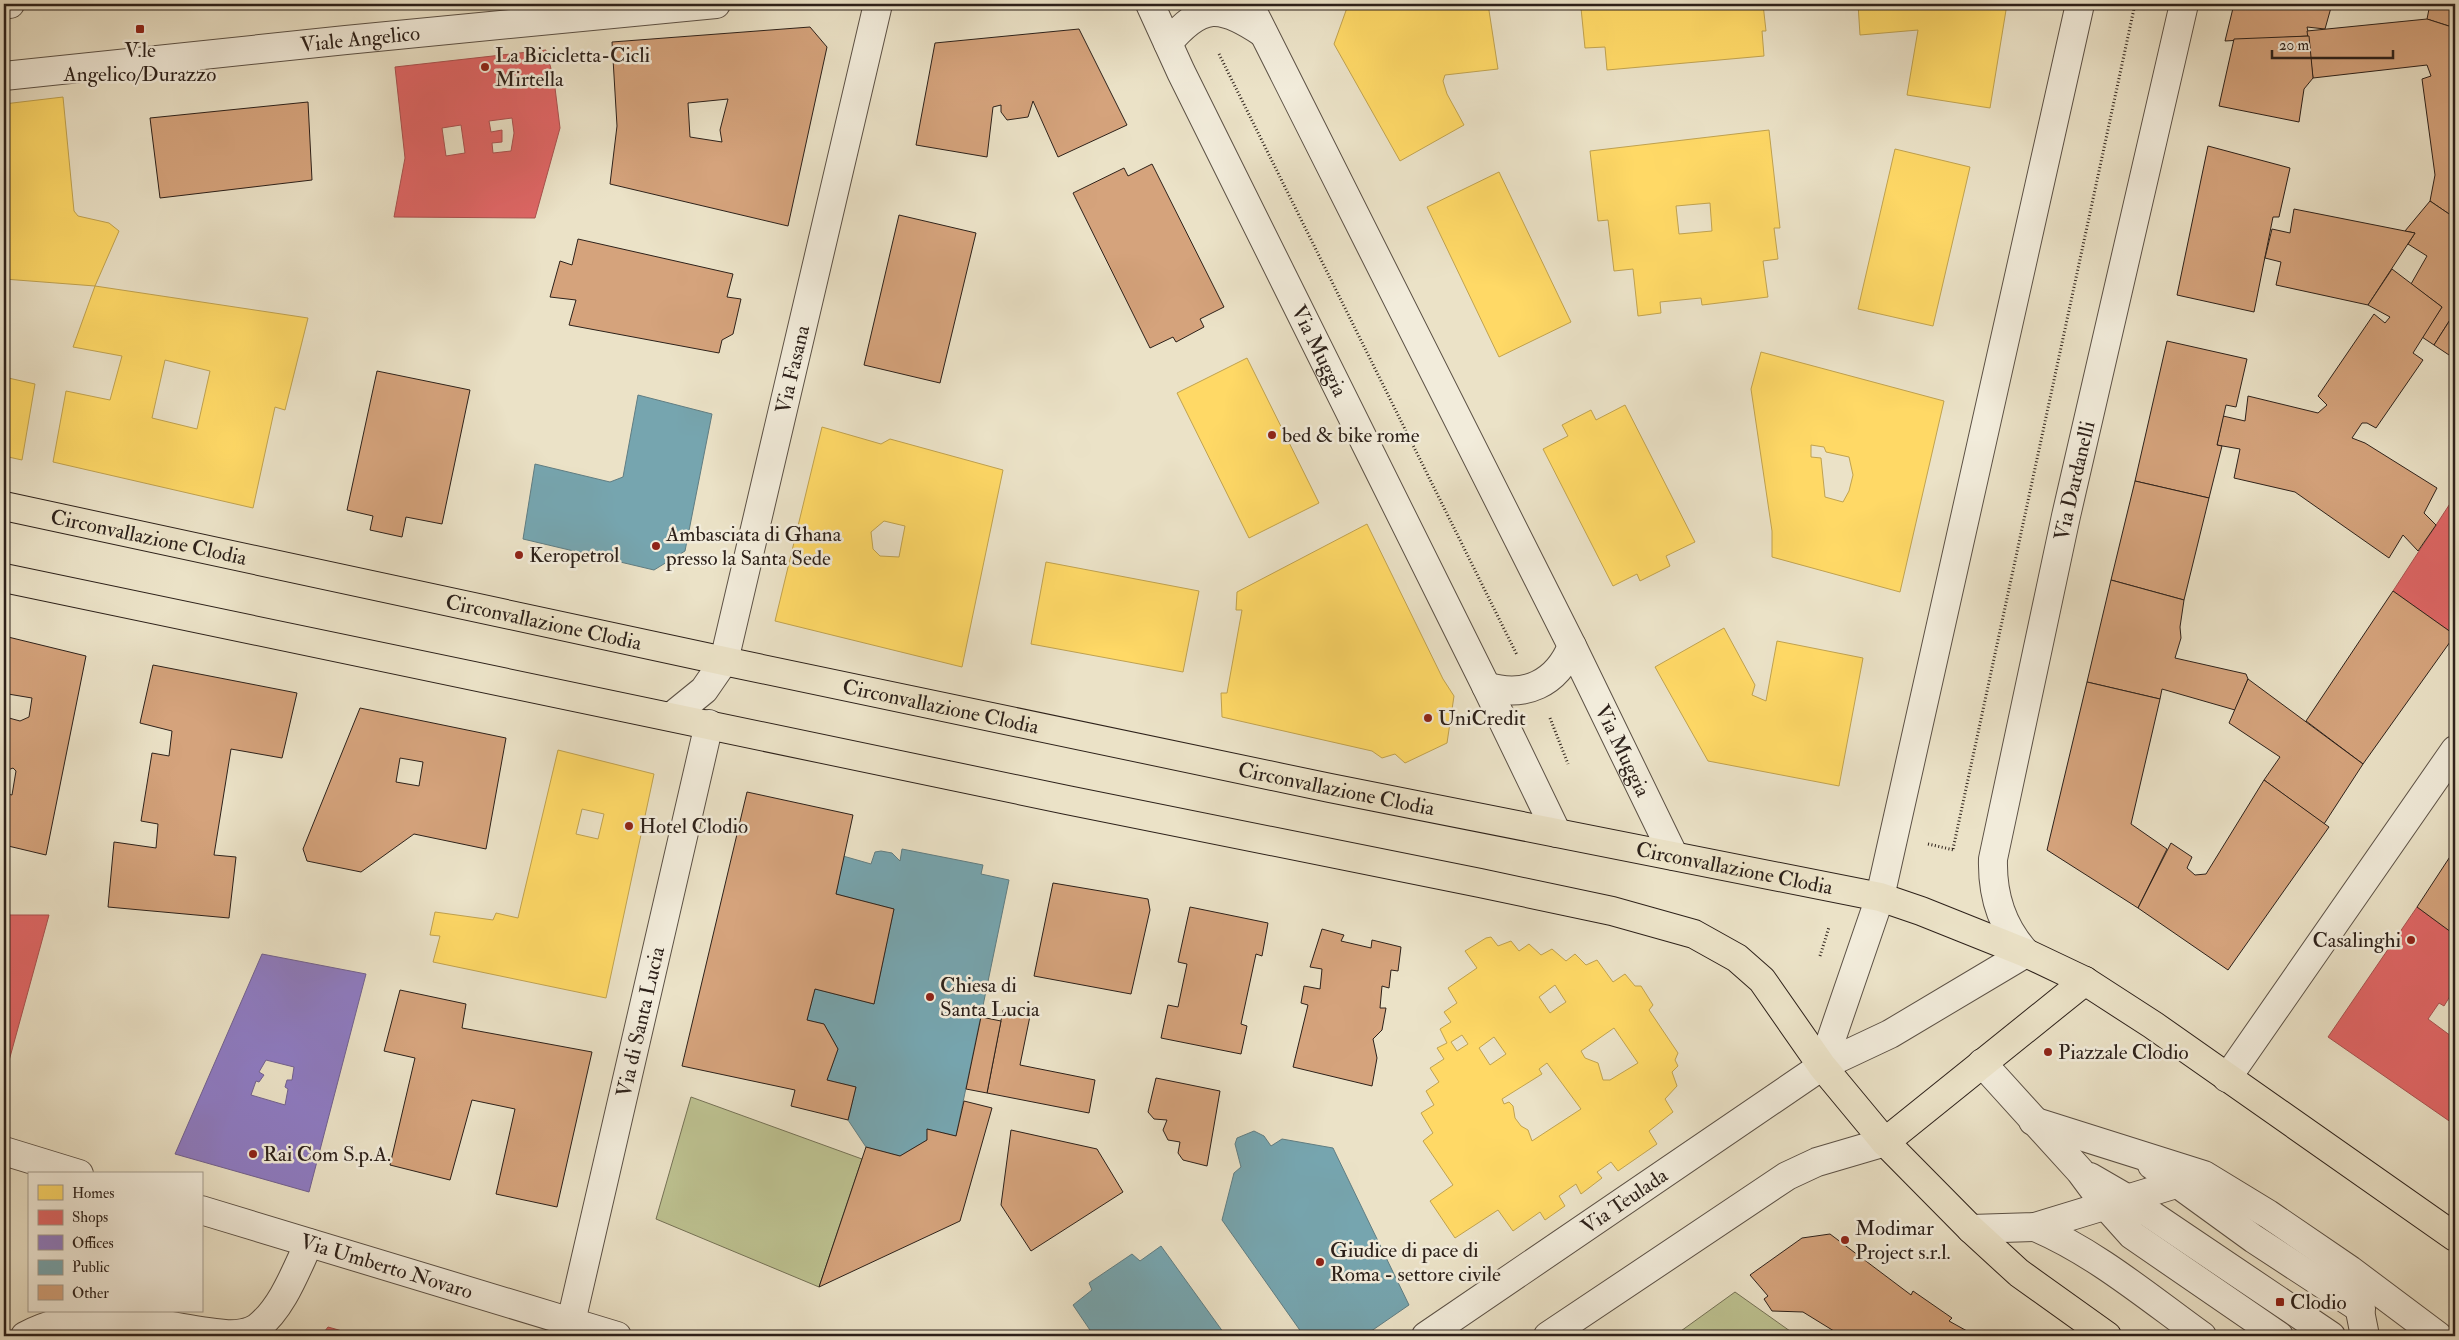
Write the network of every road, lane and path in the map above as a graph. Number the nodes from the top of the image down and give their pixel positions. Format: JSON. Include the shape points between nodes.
{"nodes":[{"id":1,"x":4,"y":4,"type":"edge"},
{"id":2,"x":10,"y":4,"type":"edge"},
{"id":3,"x":716,"y":4,"type":"edge"},
{"id":4,"x":878,"y":4,"type":"edge"},
{"id":5,"x":1150,"y":4,"type":"edge"},
{"id":6,"x":1249,"y":4,"type":"edge"},
{"id":7,"x":2080,"y":4,"type":"edge"},
{"id":8,"x":2135,"y":4,"type":"edge"},
{"id":9,"x":2184,"y":4,"type":"edge"},
{"id":10,"x":1263,"y":33,"type":"junction"},
{"id":11,"x":1168,"y":43,"type":"junction"},
{"id":12,"x":1219,"y":54,"type":"dead end"},
{"id":13,"x":4,"y":76,"type":"edge"},
{"id":14,"x":4,"y":506,"type":"edge"},
{"id":15,"x":4,"y":578,"type":"edge"},
{"id":16,"x":1572,"y":646,"type":"junction"},
{"id":17,"x":1518,"y":656,"type":"dead end"},
{"id":18,"x":724,"y":661,"type":"junction"},
{"id":19,"x":1486,"y":686,"type":"junction"},
{"id":20,"x":1548,"y":712,"type":"dead end"},
{"id":21,"x":672,"y":716,"type":"junction"},
{"id":22,"x":709,"y":724,"type":"junction"},
{"id":23,"x":2455,"y":750,"type":"edge"},
{"id":24,"x":1568,"y":764,"type":"dead end"},
{"id":25,"x":1557,"y":834,"type":"junction"},
{"id":26,"x":1928,"y":844,"type":"dead end"},
{"id":27,"x":1953,"y":849,"type":"junction"},
{"id":28,"x":1961,"y":852,"type":"dead end"},
{"id":29,"x":1674,"y":856,"type":"junction"},
{"id":30,"x":1880,"y":897,"type":"junction"},
{"id":31,"x":2026,"y":953,"type":"junction"},
{"id":32,"x":2085,"y":982,"type":"junction"},
{"id":33,"x":1982,"y":1063,"type":"junction"},
{"id":34,"x":1822,"y":1066,"type":"junction"},
{"id":35,"x":2228,"y":1078,"type":"junction"},
{"id":36,"x":2032,"y":1121,"type":"junction"},
{"id":37,"x":1885,"y":1142,"type":"junction"},
{"id":38,"x":4,"y":1151,"type":"edge"},
{"id":39,"x":2135,"y":1152,"type":"junction"},
{"id":40,"x":72,"y":1172,"type":"edge"},
{"id":41,"x":2204,"y":1175,"type":"junction"},
{"id":42,"x":2176,"y":1184,"type":"junction"},
{"id":43,"x":2117,"y":1202,"type":"junction"},
{"id":44,"x":202,"y":1210,"type":"edge"},
{"id":45,"x":2035,"y":1227,"type":"junction"},
{"id":46,"x":1971,"y":1229,"type":"junction"},
{"id":47,"x":2455,"y":1236,"type":"edge"},
{"id":48,"x":309,"y":1243,"type":"junction"},
{"id":49,"x":2350,"y":1270,"type":"junction"},
{"id":50,"x":2360,"y":1309,"type":"junction"},
{"id":51,"x":571,"y":1322,"type":"junction"},
{"id":52,"x":2413,"y":1327,"type":"edge"},
{"id":53,"x":25,"y":1336,"type":"edge"},
{"id":54,"x":617,"y":1336,"type":"edge"},
{"id":55,"x":1426,"y":1336,"type":"edge"},
{"id":56,"x":1548,"y":1336,"type":"edge"},
{"id":57,"x":2107,"y":1336,"type":"edge"},
{"id":58,"x":2202,"y":1336,"type":"edge"},
{"id":59,"x":2279,"y":1336,"type":"edge"},
{"id":60,"x":2331,"y":1336,"type":"edge"},
{"id":61,"x":2365,"y":1336,"type":"edge"},
{"id":62,"x":2438,"y":1336,"type":"edge"}],
"edges":[{"from":1,"to":2,"type":"street"},
{"from":3,"to":13,"type":"street","name":"Viale Angelico"},
{"from":4,"to":18,"type":"street","name":"Via Fasana"},
{"from":5,"to":11,"type":"street","name":"Via Muggia"},
{"from":6,"to":10,"type":"street","name":"Via Muggia"},
{"from":7,"to":30,"type":"street"},
{"from":8,"to":27,"type":"path"},
{"from":9,"to":31,"type":"street","name":"Via Dardanelli","via":[[2066,516],[1993,859],[1997,902],[2008,931]]},
{"from":10,"to":11,"type":"street","via":[[1238,18],[1208,12],[1194,16]]},
{"from":10,"to":16,"type":"street","name":"Via Muggia"},
{"from":11,"to":19,"type":"street","name":"Via Muggia"},
{"from":12,"to":17,"type":"path"},
{"from":14,"to":18,"type":"main road","name":"Circonvallazione Clodia"},
{"from":15,"to":21,"type":"main road"},
{"from":16,"to":19,"type":"street","via":[[1559,670],[1536,686],[1510,691]]},
{"from":16,"to":29,"type":"street","name":"Via Muggia"},
{"from":18,"to":21,"type":"street","name":"Via Fasana","via":[[704,690]]},
{"from":18,"to":25,"type":"main road","name":"Circonvallazione Clodia"},
{"from":19,"to":25,"type":"street","name":"Via Muggia"},
{"from":20,"to":24,"type":"path"},
{"from":21,"to":22,"type":"main road"},
{"from":22,"to":34,"type":"main road","via":[[1480,883],[1679,929],[1717,945],[1762,980]]},
{"from":22,"to":51,"type":"street","name":"Via di Santa Lucia"},
{"from":23,"to":35,"type":"street"},
{"from":25,"to":29,"type":"main road","name":"Circonvallazione Clodia"},
{"from":26,"to":27,"type":"path"},
{"from":27,"to":28,"type":"path"},
{"from":29,"to":30,"type":"main road","name":"Circonvallazione Clodia"},
{"from":30,"to":31,"type":"main road"},
{"from":30,"to":34,"type":"street"},
{"from":31,"to":32,"type":"main road"},
{"from":31,"to":34,"type":"street","via":[[1890,1034]]},
{"from":32,"to":33,"type":"main road"},
{"from":32,"to":35,"type":"main road"},
{"from":33,"to":36,"type":"street"},
{"from":33,"to":37,"type":"main road"},
{"from":34,"to":37,"type":"main road"},
{"from":34,"to":55,"type":"street","name":"Via Teulada"},
{"from":35,"to":47,"type":"main road"},
{"from":36,"to":39,"type":"street"},
{"from":36,"to":43,"type":"street","via":[[2080,1171]]},
{"from":37,"to":46,"type":"main road"},
{"from":37,"to":56,"type":"street","via":[[1817,1162],[1788,1176]]},
{"from":38,"to":40,"type":"street"},
{"from":39,"to":41,"type":"street"},
{"from":39,"to":42,"type":"street"},
{"from":41,"to":42,"type":"street"},
{"from":41,"to":49,"type":"street"},
{"from":42,"to":43,"type":"street"},
{"from":42,"to":50,"type":"street"},
{"from":43,"to":45,"type":"street"},
{"from":43,"to":59,"type":"street","via":[[2132,1235]]},
{"from":43,"to":60,"type":"street"},
{"from":44,"to":48,"type":"street","name":"Via Umberto Novaro"},
{"from":45,"to":46,"type":"street"},
{"from":45,"to":58,"type":"street","via":[[2103,1265]]},
{"from":46,"to":57,"type":"main road","via":[[2019,1273]]},
{"from":48,"to":51,"type":"street","name":"Via Umberto Novaro"},
{"from":48,"to":53,"type":"street","via":[[268,1317],[256,1328],[242,1333],[227,1334],[101,1318],[65,1320]]},
{"from":49,"to":50,"type":"street"},
{"from":49,"to":52,"type":"street"},
{"from":50,"to":61,"type":"street"},
{"from":51,"to":54,"type":"street","name":"Via Umberto Novaro"},
{"from":52,"to":62,"type":"street"}]}
